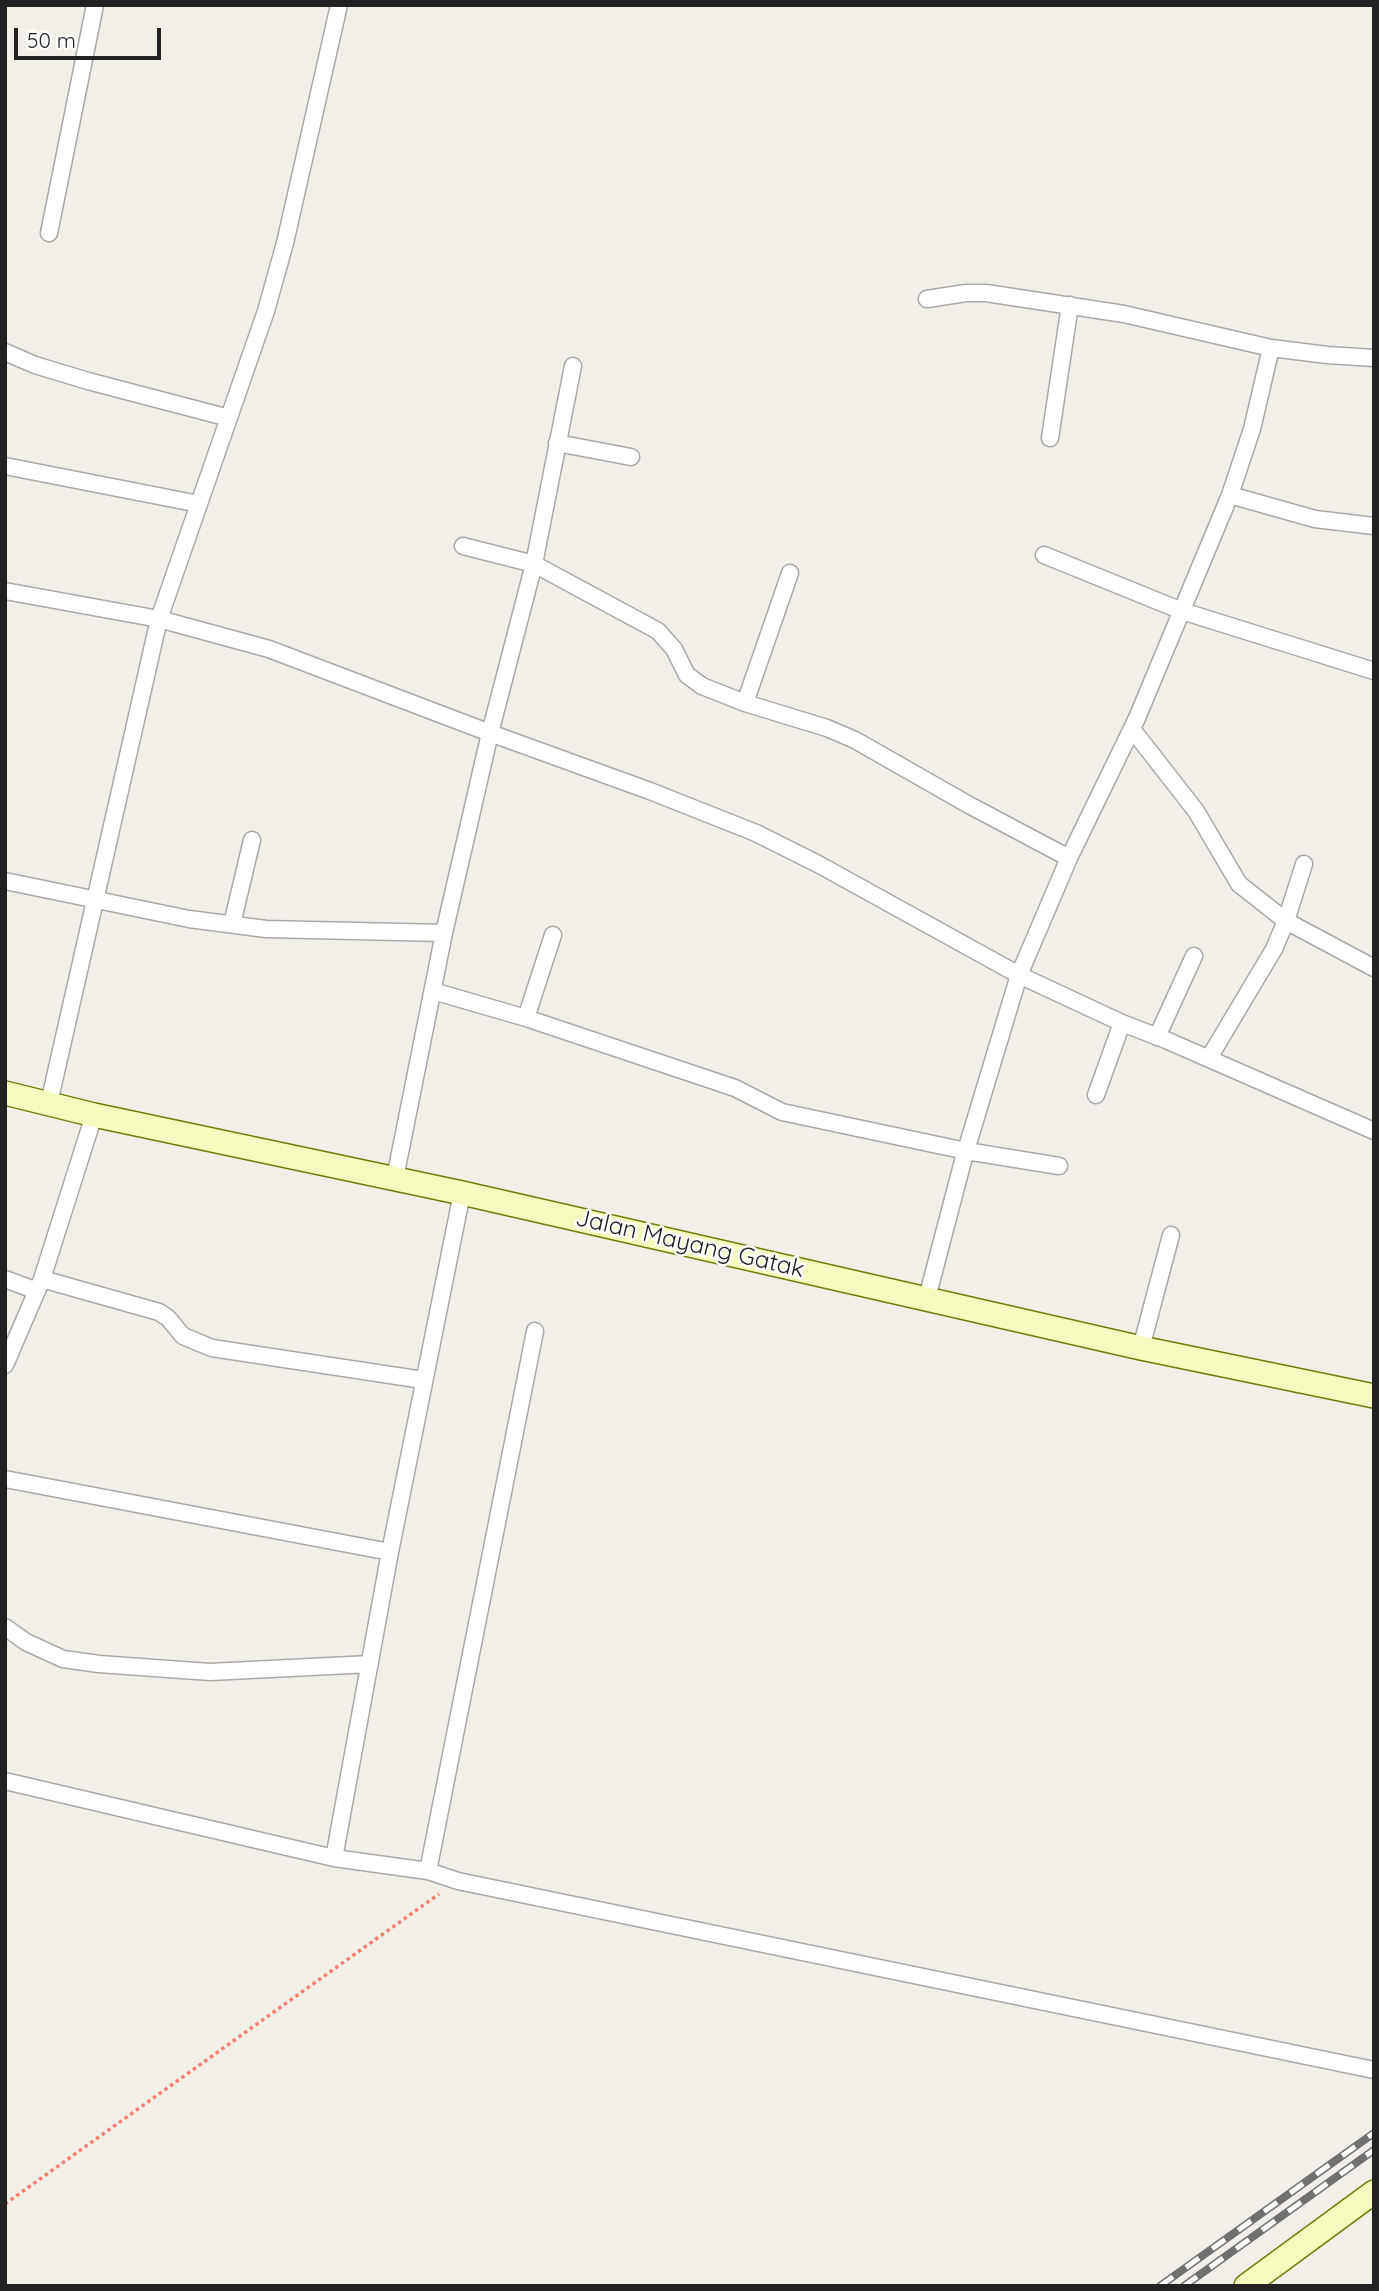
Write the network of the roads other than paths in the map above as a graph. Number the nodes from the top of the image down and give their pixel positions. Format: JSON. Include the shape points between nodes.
{"nodes":[{"id":1,"x":95,"y":5,"type":"edge"},
{"id":2,"x":339,"y":5,"type":"edge"},
{"id":3,"x":49,"y":233,"type":"dead end"},
{"id":4,"x":927,"y":299,"type":"dead end"},
{"id":5,"x":1070,"y":305,"type":"junction"},
{"id":6,"x":1271,"y":348,"type":"junction"},
{"id":7,"x":5,"y":352,"type":"edge"},
{"id":8,"x":1374,"y":358,"type":"edge"},
{"id":9,"x":573,"y":366,"type":"dead end"},
{"id":10,"x":229,"y":418,"type":"junction"},
{"id":11,"x":1050,"y":438,"type":"dead end"},
{"id":12,"x":557,"y":443,"type":"junction"},
{"id":13,"x":631,"y":457,"type":"dead end"},
{"id":14,"x":5,"y":466,"type":"edge"},
{"id":15,"x":1230,"y":495,"type":"junction"},
{"id":16,"x":199,"y":504,"type":"junction"},
{"id":17,"x":1374,"y":527,"type":"edge"},
{"id":18,"x":463,"y":546,"type":"dead end"},
{"id":19,"x":1044,"y":555,"type":"dead end"},
{"id":20,"x":534,"y":564,"type":"junction"},
{"id":21,"x":790,"y":573,"type":"dead end"},
{"id":22,"x":5,"y":590,"type":"edge"},
{"id":23,"x":1182,"y":611,"type":"junction"},
{"id":24,"x":159,"y":619,"type":"junction"},
{"id":25,"x":1374,"y":671,"type":"edge"},
{"id":26,"x":745,"y":703,"type":"junction"},
{"id":27,"x":1135,"y":724,"type":"junction"},
{"id":28,"x":490,"y":733,"type":"junction"},
{"id":29,"x":251,"y":840,"type":"dead end"},
{"id":30,"x":1069,"y":858,"type":"junction"},
{"id":31,"x":1304,"y":864,"type":"dead end"},
{"id":32,"x":5,"y":881,"type":"edge"},
{"id":33,"x":95,"y":899,"type":"junction"},
{"id":34,"x":1286,"y":921,"type":"junction"},
{"id":35,"x":232,"y":924,"type":"junction"},
{"id":36,"x":444,"y":933,"type":"junction"},
{"id":37,"x":553,"y":935,"type":"dead end"},
{"id":38,"x":1194,"y":956,"type":"dead end"},
{"id":39,"x":1374,"y":968,"type":"edge"},
{"id":40,"x":1019,"y":975,"type":"junction"},
{"id":41,"x":433,"y":991,"type":"junction"},
{"id":42,"x":526,"y":1018,"type":"junction"},
{"id":43,"x":1122,"y":1023,"type":"junction"},
{"id":44,"x":1157,"y":1037,"type":"junction"},
{"id":45,"x":1209,"y":1058,"type":"junction"},
{"id":46,"x":5,"y":1093,"type":"edge"},
{"id":47,"x":1096,"y":1094,"type":"dead end"},
{"id":48,"x":49,"y":1103,"type":"junction"},
{"id":49,"x":94,"y":1115,"type":"junction"},
{"id":50,"x":1374,"y":1131,"type":"edge"},
{"id":51,"x":966,"y":1151,"type":"junction"},
{"id":52,"x":1059,"y":1166,"type":"dead end"},
{"id":53,"x":396,"y":1178,"type":"junction"},
{"id":54,"x":462,"y":1193,"type":"junction"},
{"id":55,"x":1171,"y":1236,"type":"dead end"},
{"id":56,"x":5,"y":1279,"type":"edge"},
{"id":57,"x":40,"y":1285,"type":"junction"},
{"id":58,"x":927,"y":1298,"type":"junction"},
{"id":59,"x":535,"y":1331,"type":"dead end"},
{"id":60,"x":1141,"y":1348,"type":"junction"},
{"id":61,"x":5,"y":1365,"type":"edge"},
{"id":62,"x":423,"y":1380,"type":"junction"},
{"id":63,"x":1374,"y":1396,"type":"edge"},
{"id":64,"x":5,"y":1479,"type":"edge"},
{"id":65,"x":390,"y":1552,"type":"junction"},
{"id":66,"x":5,"y":1627,"type":"edge"},
{"id":67,"x":370,"y":1664,"type":"junction"},
{"id":68,"x":5,"y":1781,"type":"edge"},
{"id":69,"x":334,"y":1858,"type":"junction"},
{"id":70,"x":428,"y":1871,"type":"junction"},
{"id":71,"x":1374,"y":2070,"type":"edge"},
{"id":72,"x":1374,"y":2192,"type":"edge"},
{"id":73,"x":1255,"y":2284,"type":"edge"}],
"edges":[{"from":1,"to":3,"type":"street"},
{"from":2,"to":10,"type":"street","via":[[267,311]]},
{"from":4,"to":5,"type":"street","via":[[986,293]]},
{"from":5,"to":6,"type":"street"},
{"from":5,"to":11,"type":"street"},
{"from":6,"to":8,"type":"street"},
{"from":6,"to":15,"type":"street"},
{"from":7,"to":10,"type":"street","via":[[88,381]]},
{"from":9,"to":12,"type":"street"},
{"from":10,"to":16,"type":"street"},
{"from":12,"to":13,"type":"street"},
{"from":12,"to":20,"type":"street"},
{"from":14,"to":16,"type":"street"},
{"from":15,"to":17,"type":"street","via":[[1314,519]]},
{"from":15,"to":23,"type":"street"},
{"from":16,"to":24,"type":"street"},
{"from":18,"to":20,"type":"street"},
{"from":19,"to":23,"type":"street"},
{"from":20,"to":26,"type":"street","via":[[658,631],[687,675]]},
{"from":20,"to":28,"type":"street"},
{"from":21,"to":26,"type":"street"},
{"from":22,"to":24,"type":"street"},
{"from":23,"to":25,"type":"street"},
{"from":23,"to":27,"type":"street"},
{"from":24,"to":28,"type":"street","via":[[269,649]]},
{"from":24,"to":33,"type":"street"},
{"from":26,"to":30,"type":"street","via":[[855,740]]},
{"from":27,"to":30,"type":"street"},
{"from":27,"to":34,"type":"street","via":[[1196,811],[1238,884]]},
{"from":28,"to":36,"type":"street"},
{"from":28,"to":40,"type":"street","via":[[756,833]]},
{"from":29,"to":35,"type":"street"},
{"from":30,"to":40,"type":"street"},
{"from":31,"to":34,"type":"street"},
{"from":32,"to":33,"type":"street"},
{"from":33,"to":35,"type":"street"},
{"from":33,"to":48,"type":"street"},
{"from":34,"to":39,"type":"street"},
{"from":34,"to":45,"type":"street"},
{"from":35,"to":36,"type":"street","via":[[267,929]]},
{"from":36,"to":41,"type":"street"},
{"from":37,"to":42,"type":"street"},
{"from":38,"to":44,"type":"street"},
{"from":40,"to":43,"type":"street"},
{"from":40,"to":51,"type":"street"},
{"from":41,"to":42,"type":"street"},
{"from":41,"to":53,"type":"street"},
{"from":42,"to":51,"type":"street","via":[[735,1088],[782,1112]]},
{"from":43,"to":44,"type":"street"},
{"from":43,"to":47,"type":"street"},
{"from":44,"to":45,"type":"street"},
{"from":45,"to":50,"type":"street"},
{"from":46,"to":48,"type":"street","name":"Jalan Mayang Gatak"},
{"from":48,"to":49,"type":"street","name":"Jalan Mayang Gatak"},
{"from":49,"to":53,"type":"street","name":"Jalan Mayang Gatak"},
{"from":49,"to":57,"type":"street"},
{"from":51,"to":52,"type":"street"},
{"from":51,"to":58,"type":"street"},
{"from":53,"to":54,"type":"street","name":"Jalan Mayang Gatak"},
{"from":54,"to":58,"type":"street","name":"Jalan Mayang Gatak"},
{"from":54,"to":62,"type":"street"},
{"from":55,"to":60,"type":"street"},
{"from":56,"to":57,"type":"street"},
{"from":57,"to":61,"type":"street"},
{"from":57,"to":62,"type":"street","via":[[159,1312],[183,1336],[212,1348]]},
{"from":58,"to":60,"type":"street","name":"Jalan Mayang Gatak"},
{"from":59,"to":70,"type":"street"},
{"from":60,"to":63,"type":"street","name":"Jalan Mayang Gatak"},
{"from":62,"to":65,"type":"street"},
{"from":64,"to":65,"type":"street"},
{"from":65,"to":67,"type":"street"},
{"from":66,"to":67,"type":"street","via":[[63,1659],[99,1664],[210,1672]]},
{"from":67,"to":69,"type":"street"},
{"from":68,"to":69,"type":"street"},
{"from":69,"to":70,"type":"street"},
{"from":70,"to":71,"type":"street","via":[[458,1881]]},
{"from":72,"to":73,"type":"street"}]}
